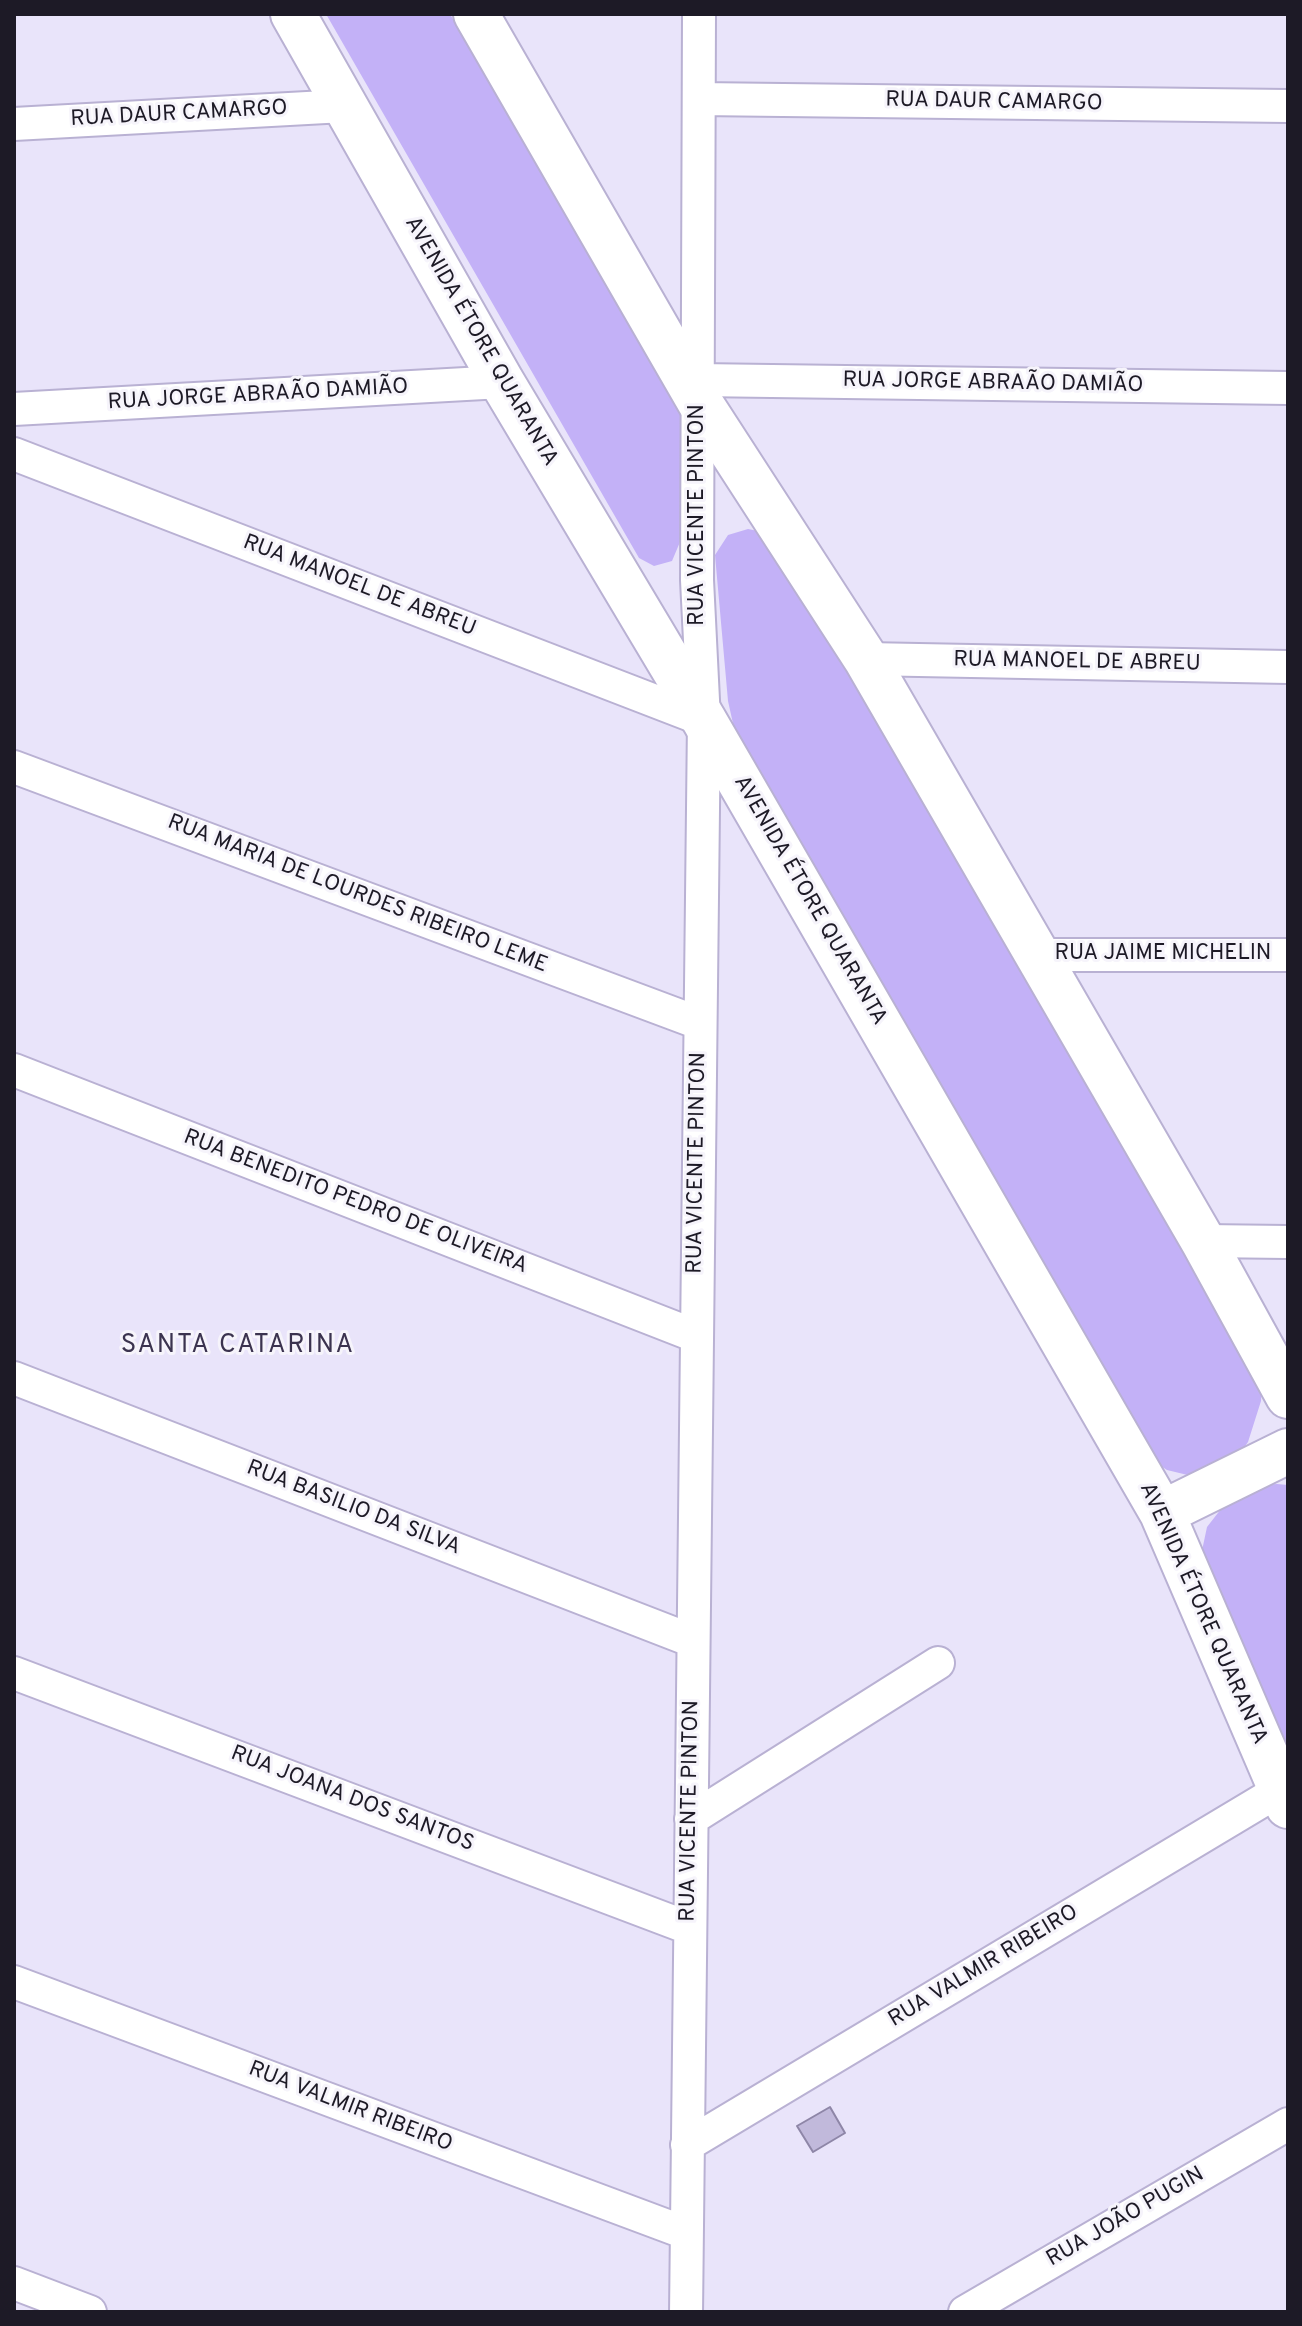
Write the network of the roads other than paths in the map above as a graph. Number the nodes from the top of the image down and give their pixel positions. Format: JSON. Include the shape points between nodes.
{"nodes":[{"id":1,"x":293,"y":14,"type":"edge"},
{"id":2,"x":476,"y":14,"type":"edge"},
{"id":3,"x":699,"y":14,"type":"edge"},
{"id":4,"x":699,"y":99,"type":"junction"},
{"id":5,"x":344,"y":106,"type":"junction"},
{"id":6,"x":1288,"y":106,"type":"edge"},
{"id":7,"x":14,"y":124,"type":"edge"},
{"id":8,"x":502,"y":382,"type":"junction"},
{"id":9,"x":1288,"y":388,"type":"edge"},
{"id":10,"x":698,"y":391,"type":"junction"},
{"id":11,"x":14,"y":409,"type":"edge"},
{"id":12,"x":14,"y":454,"type":"edge"},
{"id":13,"x":866,"y":659,"type":"junction"},
{"id":14,"x":1288,"y":667,"type":"edge"},
{"id":15,"x":704,"y":720,"type":"junction"},
{"id":16,"x":14,"y":767,"type":"edge"},
{"id":17,"x":1037,"y":955,"type":"junction"},
{"id":18,"x":1288,"y":955,"type":"edge"},
{"id":19,"x":699,"y":1023,"type":"junction"},
{"id":20,"x":14,"y":1070,"type":"edge"},
{"id":21,"x":1203,"y":1241,"type":"junction"},
{"id":22,"x":1288,"y":1242,"type":"edge"},
{"id":23,"x":696,"y":1336,"type":"junction"},
{"id":24,"x":14,"y":1378,"type":"edge"},
{"id":25,"x":1288,"y":1396,"type":"edge"},
{"id":26,"x":1288,"y":1451,"type":"edge"},
{"id":27,"x":1162,"y":1513,"type":"junction"},
{"id":28,"x":693,"y":1641,"type":"junction"},
{"id":29,"x":938,"y":1663,"type":"dead end"},
{"id":30,"x":14,"y":1673,"type":"edge"},
{"id":31,"x":1284,"y":1798,"type":"edge"},
{"id":32,"x":691,"y":1819,"type":"junction"},
{"id":33,"x":689,"y":1928,"type":"junction"},
{"id":34,"x":14,"y":1982,"type":"edge"},
{"id":35,"x":1288,"y":2124,"type":"edge"},
{"id":36,"x":687,"y":2145,"type":"junction"},
{"id":37,"x":686,"y":2233,"type":"junction"},
{"id":38,"x":14,"y":2283,"type":"edge"},
{"id":39,"x":90,"y":2312,"type":"edge"},
{"id":40,"x":686,"y":2312,"type":"edge"},
{"id":41,"x":965,"y":2312,"type":"edge"}],
"edges":[{"from":1,"to":5,"type":"street","name":"AVENIDA ÉTORE QUARANTA"},
{"from":2,"to":10,"type":"street"},
{"from":3,"to":4,"type":"street","name":"RUA VICENTE PINTON"},
{"from":4,"to":6,"type":"street","name":"RUA DAUR CAMARGO"},
{"from":4,"to":10,"type":"street","name":"RUA VICENTE PINTON"},
{"from":5,"to":7,"type":"street","name":"RUA DAUR CAMARGO"},
{"from":5,"to":8,"type":"street","name":"AVENIDA ÉTORE QUARANTA"},
{"from":8,"to":11,"type":"street","name":"RUA JORGE ABRAÃO DAMIÃO"},
{"from":8,"to":15,"type":"street","name":"AVENIDA ÉTORE QUARANTA"},
{"from":9,"to":10,"type":"street","name":"RUA JORGE ABRAÃO DAMIÃO"},
{"from":10,"to":13,"type":"street"},
{"from":10,"to":15,"type":"street","name":"RUA VICENTE PINTON","via":[[697,580]]},
{"from":12,"to":15,"type":"street","name":"RUA MANOEL DE ABREU"},
{"from":13,"to":14,"type":"street","name":"RUA MANOEL DE ABREU"},
{"from":13,"to":17,"type":"street"},
{"from":15,"to":19,"type":"street","name":"RUA VICENTE PINTON"},
{"from":15,"to":27,"type":"street","name":"AVENIDA ÉTORE QUARANTA"},
{"from":16,"to":19,"type":"street","name":"RUA MARIA DE LOURDES RIBEIRO LEME"},
{"from":17,"to":18,"type":"street","name":"RUA JAIME MICHELIN"},
{"from":17,"to":21,"type":"street"},
{"from":19,"to":23,"type":"street","name":"RUA VICENTE PINTON"},
{"from":20,"to":23,"type":"street","name":"RUA BENEDITO PEDRO DE OLIVEIRA"},
{"from":21,"to":22,"type":"street"},
{"from":21,"to":25,"type":"street"},
{"from":23,"to":28,"type":"street","name":"RUA VICENTE PINTON"},
{"from":24,"to":28,"type":"street","name":"RUA BASILIO DA SILVA"},
{"from":26,"to":27,"type":"street"},
{"from":27,"to":31,"type":"street","name":"AVENIDA ÉTORE QUARANTA"},
{"from":28,"to":32,"type":"street","name":"RUA VICENTE PINTON"},
{"from":29,"to":32,"type":"street"},
{"from":30,"to":33,"type":"street","name":"RUA JOANA DOS SANTOS"},
{"from":31,"to":36,"type":"street","name":"RUA VALMIR RIBEIRO"},
{"from":32,"to":33,"type":"street","name":"RUA VICENTE PINTON"},
{"from":33,"to":36,"type":"street","name":"RUA VICENTE PINTON"},
{"from":34,"to":37,"type":"street","name":"RUA VALMIR RIBEIRO"},
{"from":35,"to":41,"type":"street","name":"RUA JOÃO PUGIN"},
{"from":36,"to":37,"type":"street","name":"RUA VICENTE PINTON"},
{"from":37,"to":40,"type":"street","name":"RUA VICENTE PINTON"},
{"from":38,"to":39,"type":"street"}]}
